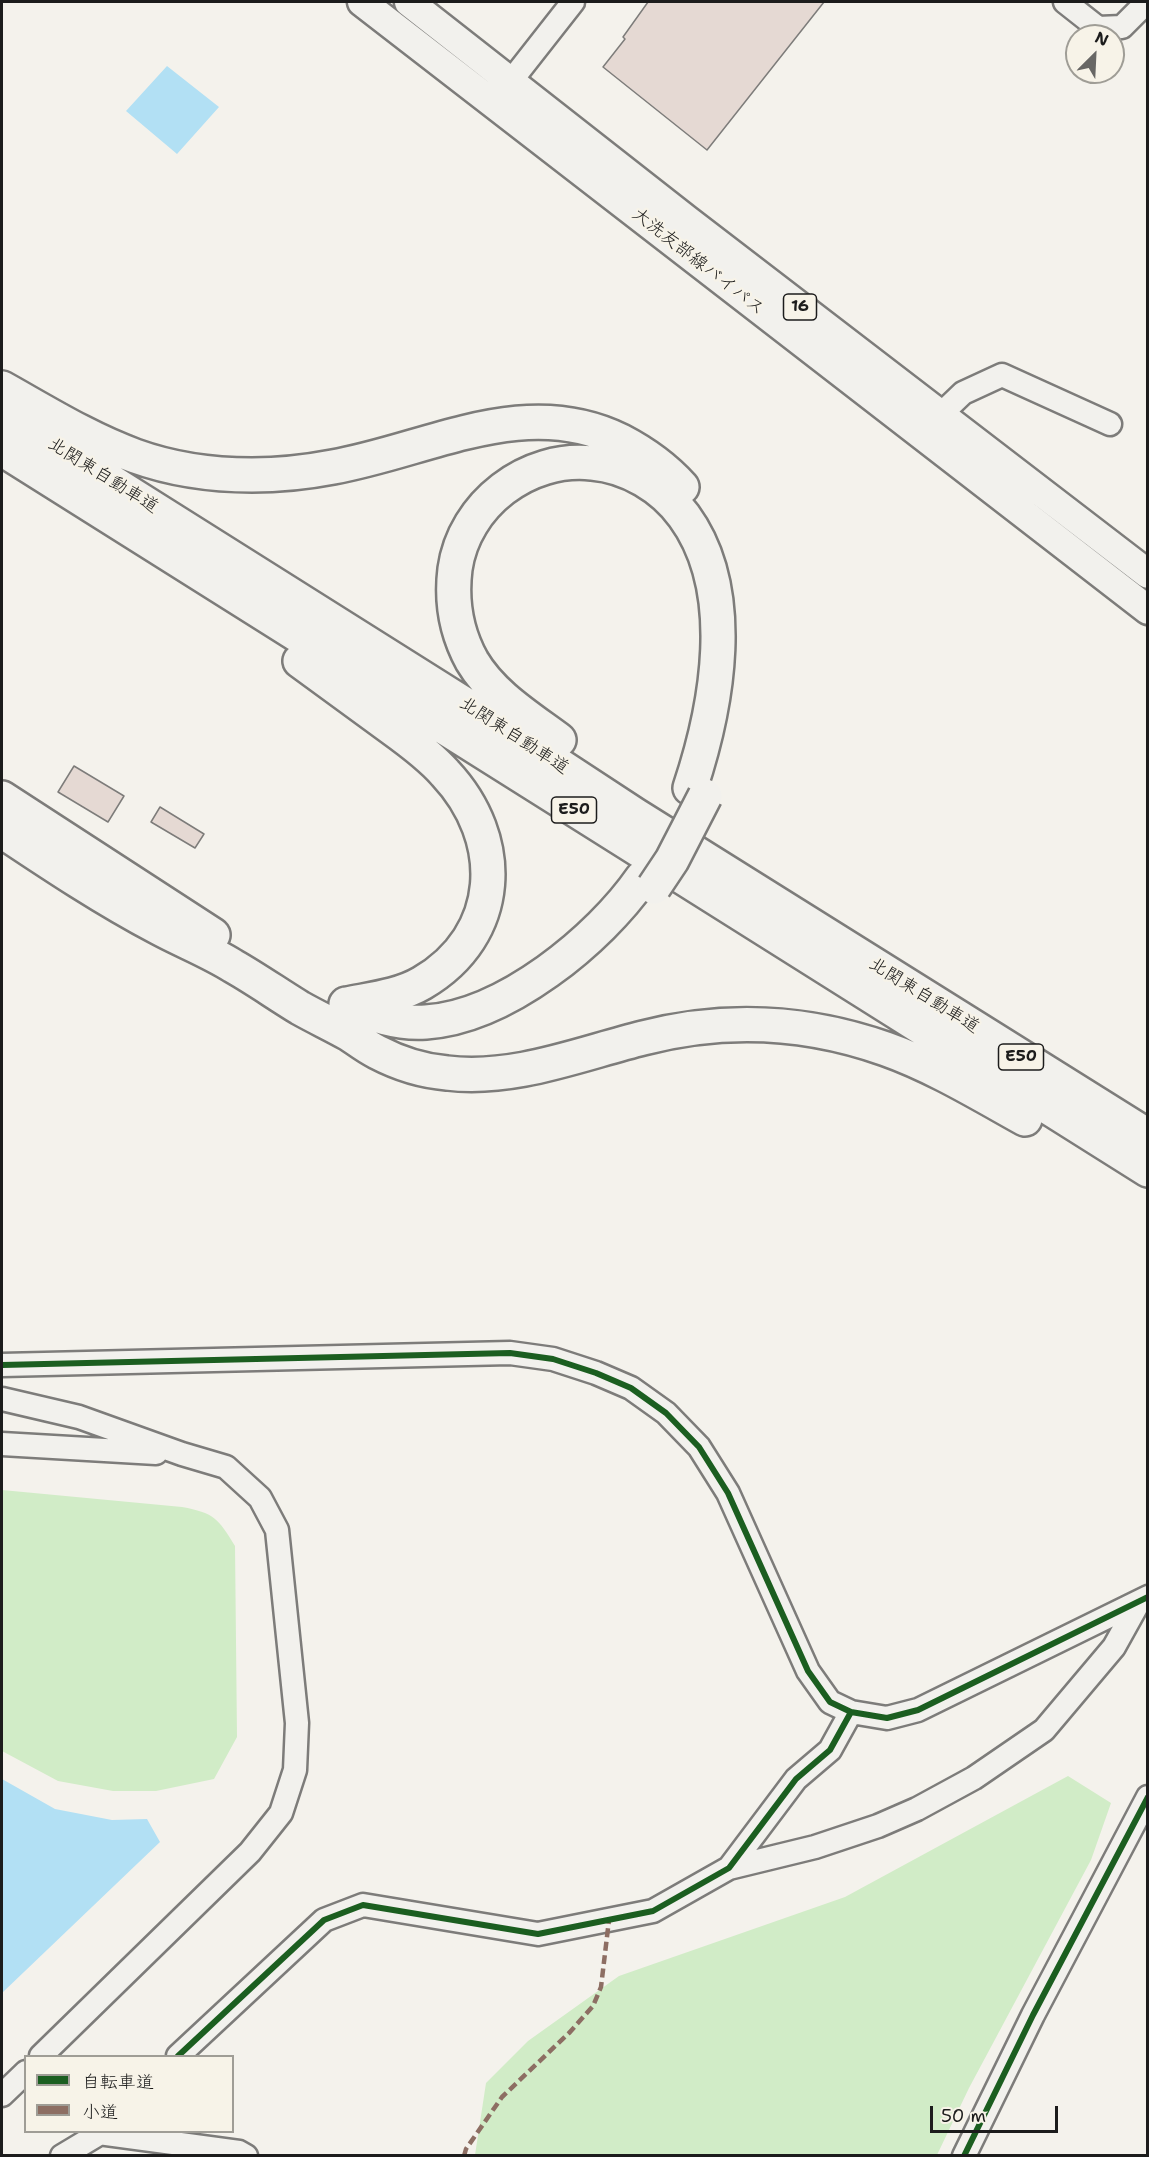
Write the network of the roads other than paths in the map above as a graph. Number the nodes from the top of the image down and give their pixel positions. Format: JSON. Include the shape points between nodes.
{"nodes":[{"id":1,"x":362,"y":2,"type":"edge"},
{"id":2,"x":409,"y":2,"type":"edge"},
{"id":3,"x":573,"y":2,"type":"edge"},
{"id":4,"x":1065,"y":2,"type":"edge"},
{"id":5,"x":1147,"y":2,"type":"edge"},
{"id":6,"x":511,"y":81,"type":"junction"},
{"id":7,"x":494,"y":104,"type":"junction"},
{"id":8,"x":2,"y":388,"type":"edge"},
{"id":9,"x":2,"y":412,"type":"edge"},
{"id":10,"x":940,"y":415,"type":"junction"},
{"id":11,"x":1110,"y":424,"type":"dead end"},
{"id":12,"x":2,"y":449,"type":"edge"},
{"id":13,"x":2,"y":455,"type":"edge"},
{"id":14,"x":1148,"y":574,"type":"edge"},
{"id":15,"x":1148,"y":610,"type":"edge"},
{"id":16,"x":697,"y":792,"type":"junction"},
{"id":17,"x":2,"y":798,"type":"edge"},
{"id":18,"x":2,"y":831,"type":"edge"},
{"id":19,"x":894,"y":977,"type":"junction"},
{"id":20,"x":348,"y":1019,"type":"junction"},
{"id":21,"x":1148,"y":1137,"type":"edge"},
{"id":22,"x":1148,"y":1170,"type":"edge"},
{"id":23,"x":1148,"y":1187,"type":"edge"},
{"id":24,"x":2,"y":1365,"type":"edge"},
{"id":25,"x":2,"y":1399,"type":"edge"},
{"id":26,"x":2,"y":1444,"type":"edge"},
{"id":27,"x":182,"y":1454,"type":"junction"},
{"id":28,"x":1143,"y":1600,"type":"edge"},
{"id":29,"x":851,"y":1712,"type":"junction"},
{"id":30,"x":1148,"y":1797,"type":"edge"},
{"id":31,"x":729,"y":1868,"type":"junction"},
{"id":32,"x":42,"y":2055,"type":"edge"},
{"id":33,"x":179,"y":2055,"type":"edge"},
{"id":34,"x":24,"y":2074,"type":"edge"},
{"id":35,"x":2,"y":2095,"type":"edge"},
{"id":36,"x":98,"y":2133,"type":"edge"},
{"id":37,"x":107,"y":2133,"type":"edge"},
{"id":38,"x":62,"y":2156,"type":"edge"},
{"id":39,"x":246,"y":2156,"type":"edge"},
{"id":40,"x":964,"y":2156,"type":"edge"}],
"edges":[{"from":1,"to":7,"type":"main road","name":"大洗友部線バイパス","number":"16"},
{"from":2,"to":6,"type":"main road","name":"大洗友部線バイパス","number":"16"},
{"from":3,"to":6,"type":"street"},
{"from":4,"to":5,"type":"street","via":[[1098,28],[1122,27]]},
{"from":6,"to":7,"type":"street"},
{"from":6,"to":10,"type":"main road","name":"大洗友部線バイパス","number":"16"},
{"from":7,"to":15,"type":"main road","name":"大洗友部線バイパス","number":"16"},
{"from":8,"to":16,"type":"highway","via":[[101,442],[137,456],[213,472],[281,474],[335,467],[477,428],[511,423],[565,423],[588,428],[634,448],[673,477],[697,505],[724,563],[734,662],[724,734]]},
{"from":9,"to":19,"type":"highway","name":"北関東自動車道","number":"E50"},
{"from":10,"to":11,"type":"street","via":[[963,393],[1002,375]]},
{"from":10,"to":14,"type":"main road","name":"大洗友部線バイパス","number":"16"},
{"from":12,"to":22,"type":"highway","name":"北関東自動車道","number":"E50"},
{"from":13,"to":20,"type":"highway","via":[[45,493],[239,618],[422,750],[464,796],[478,819],[489,866],[488,890],[472,933],[459,954],[438,973]]},
{"from":16,"to":19,"type":"highway","via":[[718,657],[714,589],[698,539],[685,516],[666,495],[643,479],[593,462],[541,468],[515,480],[476,515],[456,560],[455,614],[473,662],[493,687],[551,735]]},
{"from":16,"to":20,"type":"highway","via":[[670,832],[648,882],[584,942],[510,995],[455,1017],[427,1022]]},
{"from":17,"to":20,"type":"highway","via":[[241,952],[314,992]]},
{"from":18,"to":20,"type":"highway","via":[[81,882],[157,927],[231,964],[300,1008]]},
{"from":19,"to":21,"type":"highway","name":"北関東自動車道","number":"E50"},
{"from":20,"to":23,"type":"highway","via":[[377,1052],[419,1068],[475,1075],[547,1065],[691,1028],[768,1024],[809,1028],[887,1049],[929,1067]]},
{"from":24,"to":29,"type":"street","via":[[510,1353],[553,1359],[596,1373],[631,1388],[666,1413],[699,1447],[728,1493],[808,1671],[830,1702]]},
{"from":25,"to":27,"type":"street","via":[[79,1417]]},
{"from":26,"to":27,"type":"street"},
{"from":27,"to":32,"type":"street","via":[[226,1467],[260,1498],[277,1530],[297,1723],[295,1770],[281,1813],[250,1852]]},
{"from":28,"to":29,"type":"street","via":[[918,1710],[887,1718]]},
{"from":28,"to":31,"type":"street","via":[[1114,1647],[1044,1730],[974,1778],[878,1826],[815,1847]]},
{"from":29,"to":31,"type":"street","via":[[830,1750],[796,1779]]},
{"from":30,"to":40,"type":"street"},
{"from":31,"to":33,"type":"street","via":[[653,1911],[538,1934],[363,1905],[324,1920]]},
{"from":34,"to":35,"type":"street"},
{"from":36,"to":38,"type":"street"},
{"from":37,"to":39,"type":"street"}]}
